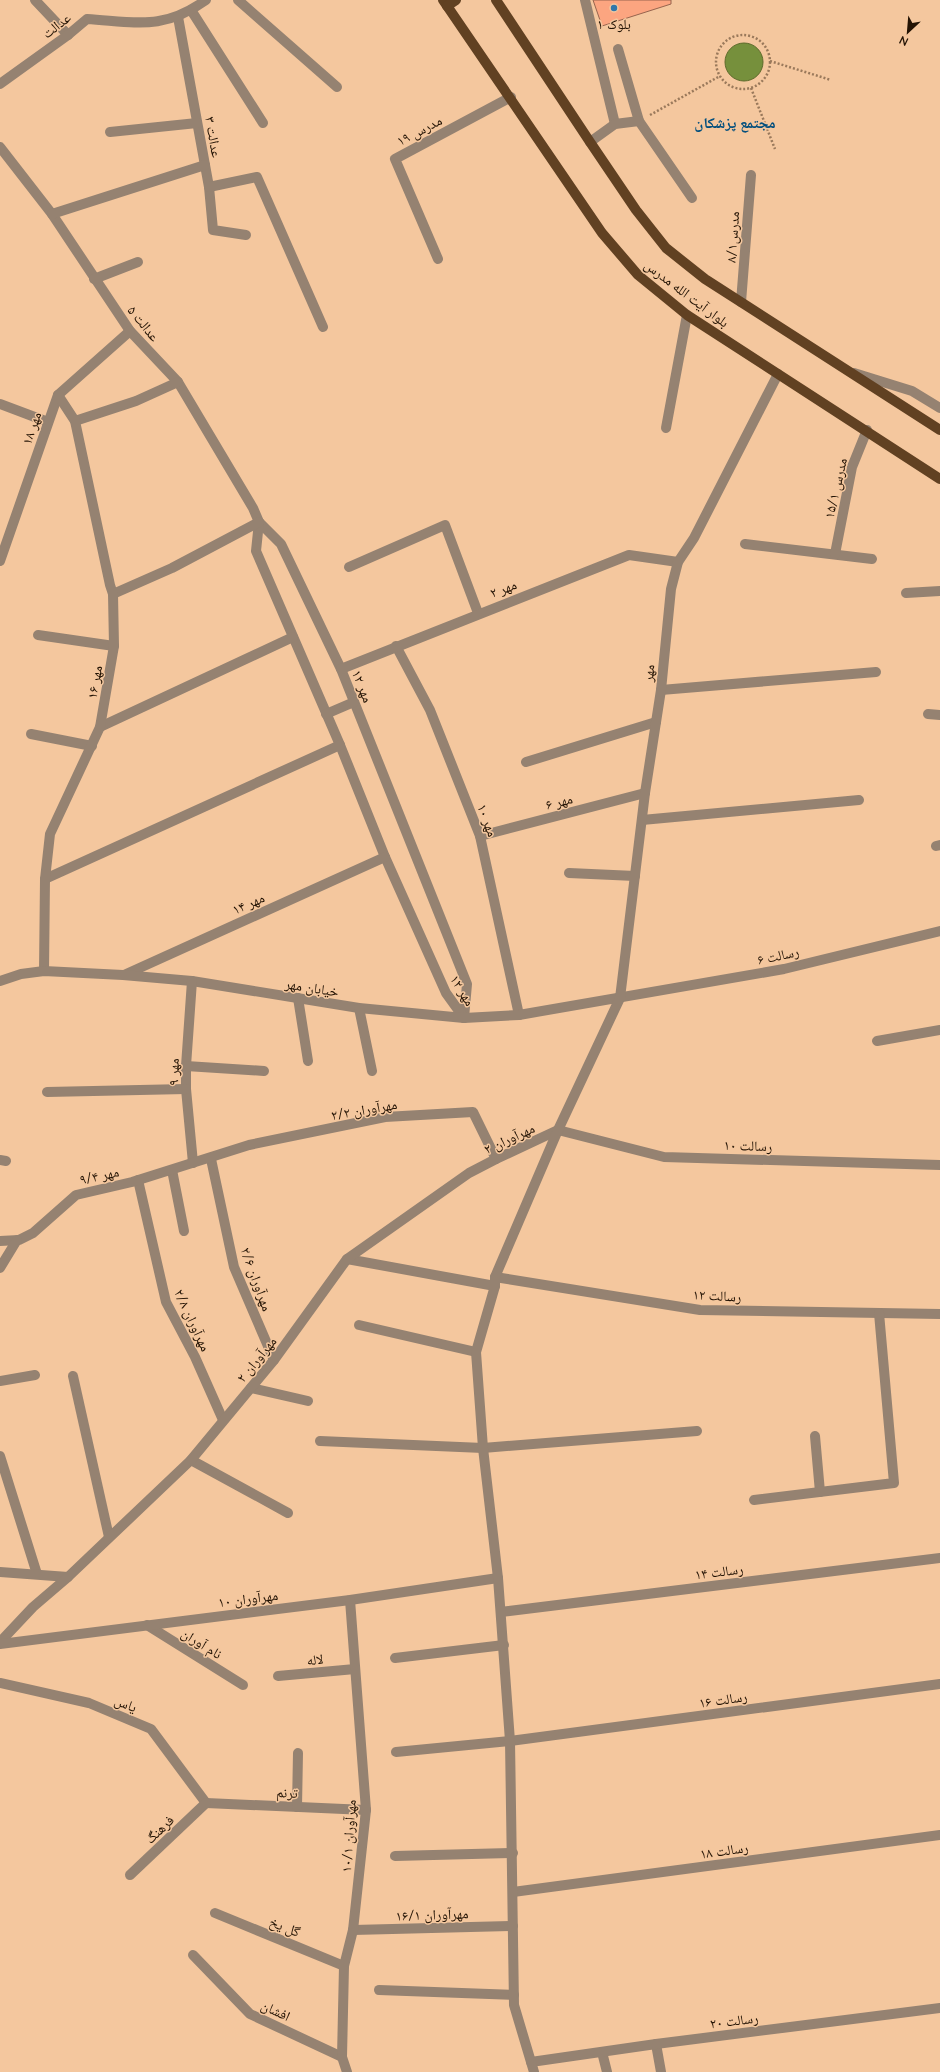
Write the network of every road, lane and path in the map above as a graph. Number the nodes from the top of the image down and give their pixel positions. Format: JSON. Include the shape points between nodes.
{"nodes":[{"id":1,"x":36,"y":0,"type":"edge"},
{"id":2,"x":206,"y":0,"type":"edge"},
{"id":3,"x":238,"y":0,"type":"edge"},
{"id":4,"x":496,"y":0,"type":"edge"},
{"id":5,"x":585,"y":0,"type":"edge"},
{"id":6,"x":449,"y":2,"type":"edge"},
{"id":7,"x":191,"y":10,"type":"junction"},
{"id":8,"x":178,"y":16,"type":"junction"},
{"id":9,"x":68,"y":35,"type":"junction"},
{"id":10,"x":618,"y":49,"type":"dead end"},
{"id":11,"x":770,"y":61,"type":"junction"},
{"id":12,"x":720,"y":76,"type":"junction"},
{"id":13,"x":831,"y":80,"type":"dead end"},
{"id":14,"x":0,"y":84,"type":"edge"},
{"id":15,"x":337,"y":87,"type":"dead end"},
{"id":16,"x":751,"y":88,"type":"junction"},
{"id":17,"x":511,"y":98,"type":"junction"},
{"id":18,"x":639,"y":121,"type":"junction"},
{"id":19,"x":197,"y":123,"type":"junction"},
{"id":20,"x":263,"y":123,"type":"dead end"},
{"id":21,"x":615,"y":124,"type":"junction"},
{"id":22,"x":110,"y":132,"type":"dead end"},
{"id":23,"x":590,"y":142,"type":"junction"},
{"id":24,"x":0,"y":147,"type":"edge"},
{"id":25,"x":774,"y":149,"type":"dead end"},
{"id":26,"x":205,"y":165,"type":"junction"},
{"id":27,"x":751,"y":175,"type":"dead end"},
{"id":28,"x":209,"y":187,"type":"junction"},
{"id":29,"x":692,"y":198,"type":"dead end"},
{"id":30,"x":52,"y":214,"type":"junction"},
{"id":31,"x":246,"y":235,"type":"dead end"},
{"id":32,"x":438,"y":259,"type":"dead end"},
{"id":33,"x":138,"y":262,"type":"dead end"},
{"id":34,"x":94,"y":279,"type":"junction"},
{"id":35,"x":741,"y":302,"type":"junction"},
{"id":36,"x":687,"y":314,"type":"junction"},
{"id":37,"x":324,"y":327,"type":"dead end"},
{"id":38,"x":130,"y":331,"type":"junction"},
{"id":39,"x":848,"y":371,"type":"junction"},
{"id":40,"x":778,"y":374,"type":"junction"},
{"id":41,"x":178,"y":382,"type":"junction"},
{"id":42,"x":58,"y":395,"type":"junction"},
{"id":43,"x":0,"y":404,"type":"edge"},
{"id":44,"x":940,"y":408,"type":"edge"},
{"id":45,"x":75,"y":421,"type":"junction"},
{"id":46,"x":48,"y":422,"type":"junction"},
{"id":47,"x":666,"y":428,"type":"dead end"},
{"id":48,"x":867,"y":430,"type":"junction"},
{"id":49,"x":940,"y":430,"type":"edge"},
{"id":50,"x":940,"y":479,"type":"edge"},
{"id":51,"x":259,"y":522,"type":"junction"},
{"id":52,"x":745,"y":544,"type":"dead end"},
{"id":53,"x":835,"y":554,"type":"junction"},
{"id":54,"x":1,"y":555,"type":"edge"},
{"id":55,"x":872,"y":559,"type":"dead end"},
{"id":56,"x":678,"y":562,"type":"junction"},
{"id":57,"x":349,"y":567,"type":"dead end"},
{"id":58,"x":940,"y":591,"type":"edge"},
{"id":59,"x":906,"y":593,"type":"dead end"},
{"id":60,"x":113,"y":594,"type":"junction"},
{"id":61,"x":478,"y":613,"type":"junction"},
{"id":62,"x":38,"y":635,"type":"dead end"},
{"id":63,"x":293,"y":637,"type":"junction"},
{"id":64,"x":114,"y":646,"type":"junction"},
{"id":65,"x":396,"y":646,"type":"junction"},
{"id":66,"x":341,"y":669,"type":"junction"},
{"id":67,"x":876,"y":672,"type":"dead end"},
{"id":68,"x":661,"y":690,"type":"junction"},
{"id":69,"x":354,"y":702,"type":"junction"},
{"id":70,"x":326,"y":714,"type":"junction"},
{"id":71,"x":928,"y":714,"type":"dead end"},
{"id":72,"x":940,"y":715,"type":"edge"},
{"id":73,"x":656,"y":722,"type":"junction"},
{"id":74,"x":100,"y":727,"type":"junction"},
{"id":75,"x":31,"y":734,"type":"dead end"},
{"id":76,"x":340,"y":745,"type":"junction"},
{"id":77,"x":92,"y":746,"type":"junction"},
{"id":78,"x":526,"y":762,"type":"dead end"},
{"id":79,"x":645,"y":793,"type":"junction"},
{"id":80,"x":859,"y":800,"type":"dead end"},
{"id":81,"x":642,"y":820,"type":"junction"},
{"id":82,"x":480,"y":836,"type":"junction"},
{"id":83,"x":385,"y":857,"type":"junction"},
{"id":84,"x":569,"y":873,"type":"dead end"},
{"id":85,"x":635,"y":876,"type":"junction"},
{"id":86,"x":45,"y":879,"type":"junction"},
{"id":87,"x":940,"y":931,"type":"edge"},
{"id":88,"x":44,"y":971,"type":"junction"},
{"id":89,"x":123,"y":975,"type":"junction"},
{"id":90,"x":0,"y":981,"type":"edge"},
{"id":91,"x":192,"y":981,"type":"junction"},
{"id":92,"x":298,"y":998,"type":"junction"},
{"id":93,"x":620,"y":998,"type":"junction"},
{"id":94,"x":359,"y":1008,"type":"junction"},
{"id":95,"x":519,"y":1015,"type":"junction"},
{"id":96,"x":464,"y":1018,"type":"junction"},
{"id":97,"x":940,"y":1030,"type":"edge"},
{"id":98,"x":877,"y":1041,"type":"dead end"},
{"id":99,"x":308,"y":1061,"type":"dead end"},
{"id":100,"x":186,"y":1066,"type":"junction"},
{"id":101,"x":264,"y":1071,"type":"dead end"},
{"id":102,"x":372,"y":1071,"type":"dead end"},
{"id":103,"x":186,"y":1089,"type":"junction"},
{"id":104,"x":47,"y":1092,"type":"dead end"},
{"id":105,"x":558,"y":1130,"type":"junction"},
{"id":106,"x":211,"y":1159,"type":"junction"},
{"id":107,"x":496,"y":1159,"type":"junction"},
{"id":108,"x":194,"y":1163,"type":"junction"},
{"id":109,"x":940,"y":1165,"type":"edge"},
{"id":110,"x":172,"y":1170,"type":"junction"},
{"id":111,"x":138,"y":1180,"type":"junction"},
{"id":112,"x":184,"y":1231,"type":"dead end"},
{"id":113,"x":17,"y":1240,"type":"junction"},
{"id":114,"x":0,"y":1241,"type":"edge"},
{"id":115,"x":347,"y":1259,"type":"junction"},
{"id":116,"x":0,"y":1268,"type":"edge"},
{"id":117,"x":495,"y":1282,"type":"junction"},
{"id":118,"x":879,"y":1313,"type":"junction"},
{"id":119,"x":940,"y":1314,"type":"edge"},
{"id":120,"x":359,"y":1324,"type":"dead end"},
{"id":121,"x":476,"y":1352,"type":"junction"},
{"id":122,"x":274,"y":1360,"type":"junction"},
{"id":123,"x":35,"y":1375,"type":"dead end"},
{"id":124,"x":73,"y":1376,"type":"dead end"},
{"id":125,"x":0,"y":1381,"type":"edge"},
{"id":126,"x":251,"y":1388,"type":"junction"},
{"id":127,"x":308,"y":1401,"type":"dead end"},
{"id":128,"x":223,"y":1420,"type":"junction"},
{"id":129,"x":697,"y":1431,"type":"dead end"},
{"id":130,"x":816,"y":1436,"type":"dead end"},
{"id":131,"x":320,"y":1441,"type":"dead end"},
{"id":132,"x":483,"y":1448,"type":"junction"},
{"id":133,"x":191,"y":1460,"type":"junction"},
{"id":134,"x":1,"y":1461,"type":"edge"},
{"id":135,"x":820,"y":1492,"type":"junction"},
{"id":136,"x":754,"y":1500,"type":"dead end"},
{"id":137,"x":288,"y":1513,"type":"dead end"},
{"id":138,"x":110,"y":1537,"type":"junction"},
{"id":139,"x":940,"y":1558,"type":"edge"},
{"id":140,"x":0,"y":1572,"type":"edge"},
{"id":141,"x":36,"y":1574,"type":"junction"},
{"id":142,"x":68,"y":1577,"type":"junction"},
{"id":143,"x":498,"y":1578,"type":"junction"},
{"id":144,"x":350,"y":1600,"type":"junction"},
{"id":145,"x":501,"y":1612,"type":"junction"},
{"id":146,"x":147,"y":1625,"type":"junction"},
{"id":147,"x":0,"y":1643,"type":"edge"},
{"id":148,"x":504,"y":1645,"type":"junction"},
{"id":149,"x":395,"y":1658,"type":"dead end"},
{"id":150,"x":355,"y":1669,"type":"junction"},
{"id":151,"x":278,"y":1676,"type":"dead end"},
{"id":152,"x":0,"y":1683,"type":"edge"},
{"id":153,"x":940,"y":1684,"type":"edge"},
{"id":154,"x":243,"y":1685,"type":"dead end"},
{"id":155,"x":510,"y":1741,"type":"junction"},
{"id":156,"x":396,"y":1752,"type":"dead end"},
{"id":157,"x":298,"y":1753,"type":"dead end"},
{"id":158,"x":206,"y":1803,"type":"junction"},
{"id":159,"x":297,"y":1807,"type":"junction"},
{"id":160,"x":366,"y":1810,"type":"junction"},
{"id":161,"x":940,"y":1835,"type":"edge"},
{"id":162,"x":513,"y":1853,"type":"junction"},
{"id":163,"x":395,"y":1856,"type":"dead end"},
{"id":164,"x":130,"y":1875,"type":"dead end"},
{"id":165,"x":513,"y":1892,"type":"junction"},
{"id":166,"x":215,"y":1913,"type":"dead end"},
{"id":167,"x":513,"y":1926,"type":"junction"},
{"id":168,"x":353,"y":1930,"type":"junction"},
{"id":169,"x":193,"y":1955,"type":"dead end"},
{"id":170,"x":344,"y":1966,"type":"junction"},
{"id":171,"x":379,"y":1990,"type":"dead end"},
{"id":172,"x":514,"y":1995,"type":"junction"},
{"id":173,"x":940,"y":2008,"type":"edge"},
{"id":174,"x":656,"y":2044,"type":"junction"},
{"id":175,"x":602,"y":2052,"type":"junction"},
{"id":176,"x":342,"y":2057,"type":"junction"},
{"id":177,"x":532,"y":2067,"type":"edge"},
{"id":178,"x":347,"y":2072,"type":"edge"},
{"id":179,"x":607,"y":2072,"type":"edge"},
{"id":180,"x":661,"y":2072,"type":"edge"}],
"edges":[{"from":1,"to":9,"type":"street"},
{"from":2,"to":7,"type":"street","name":"عدالت"},
{"from":3,"to":15,"type":"street"},
{"from":4,"to":23,"type":"main road","name":"بلوار آیت الله مدرس"},
{"from":5,"to":21,"type":"street"},
{"from":6,"to":17,"type":"main road","name":"بلوار آیت الله مدرس"},
{"from":7,"to":8,"type":"street","name":"عدالت"},
{"from":7,"to":20,"type":"street"},
{"from":8,"to":9,"type":"street","name":"عدالت","via":[[154,23],[87,19]]},
{"from":8,"to":19,"type":"street","name":"عدالت ۳"},
{"from":9,"to":14,"type":"street","name":"عدالت"},
{"from":10,"to":18,"type":"street"},
{"from":11,"to":12,"type":"path","via":[[768,52],[757,39],[744,36],[731,38],[724,43],[716,59]]},
{"from":11,"to":13,"type":"path"},
{"from":11,"to":16,"type":"path","via":[[765,77]]},
{"from":12,"to":16,"type":"path","via":[[734,87]]},
{"from":12,"to":18,"type":"path"},
{"from":16,"to":25,"type":"path"},
{"from":17,"to":32,"type":"street","name":"مدرس ۱۹","via":[[395,159]]},
{"from":17,"to":36,"type":"main road","name":"بلوار آیت الله مدرس","via":[[602,233],[638,275]]},
{"from":18,"to":21,"type":"street"},
{"from":18,"to":29,"type":"street"},
{"from":19,"to":22,"type":"street"},
{"from":19,"to":26,"type":"street","name":"عدالت ۳"},
{"from":21,"to":23,"type":"street"},
{"from":23,"to":35,"type":"main road","name":"بلوار آیت الله مدرس","via":[[636,210],[666,248],[705,279]]},
{"from":24,"to":30,"type":"street","name":"عدالت ۵"},
{"from":26,"to":28,"type":"street","name":"عدالت ۳"},
{"from":26,"to":30,"type":"street"},
{"from":27,"to":35,"type":"street","name":"مدرس۸/۱"},
{"from":28,"to":31,"type":"street","name":"عدالت ۳","via":[[212,230]]},
{"from":28,"to":37,"type":"street","via":[[257,177]]},
{"from":30,"to":34,"type":"street","name":"عدالت ۵"},
{"from":33,"to":34,"type":"street"},
{"from":34,"to":38,"type":"street","name":"عدالت ۵"},
{"from":35,"to":39,"type":"main road","name":"بلوار آیت الله مدرس"},
{"from":36,"to":40,"type":"main road","name":"بلوار آیت الله مدرس"},
{"from":36,"to":47,"type":"street"},
{"from":38,"to":41,"type":"street","name":"عدالت ۵"},
{"from":38,"to":42,"type":"street","name":"مهر ۱۸"},
{"from":39,"to":44,"type":"street","via":[[912,391]]},
{"from":39,"to":49,"type":"main road","name":"بلوار آیت الله مدرس"},
{"from":40,"to":48,"type":"main road","name":"بلوار آیت الله مدرس"},
{"from":40,"to":56,"type":"street","name":"مهر","via":[[694,538]]},
{"from":41,"to":45,"type":"street","via":[[136,401]]},
{"from":41,"to":51,"type":"street","name":"عدالت ۵"},
{"from":42,"to":45,"type":"street","name":"مهر ۱۶"},
{"from":42,"to":46,"type":"street","name":"مهر ۱۸"},
{"from":43,"to":46,"type":"street"},
{"from":45,"to":60,"type":"street","name":"مهر ۱۶"},
{"from":46,"to":54,"type":"street","name":"مهر ۱۸"},
{"from":48,"to":50,"type":"main road","name":"بلوار آیت الله مدرس"},
{"from":48,"to":53,"type":"street","name":"مدرس ۱۵/۱","via":[[852,467]]},
{"from":51,"to":60,"type":"street","via":[[172,568]]},
{"from":51,"to":63,"type":"street","name":"مهر ۱۲","via":[[256,551]]},
{"from":51,"to":66,"type":"street","name":"مهر ۱۲","via":[[281,544]]},
{"from":52,"to":53,"type":"street"},
{"from":53,"to":55,"type":"street"},
{"from":56,"to":61,"type":"street","name":"مهر ۲","via":[[629,554]]},
{"from":56,"to":68,"type":"street","name":"مهر","via":[[671,589]]},
{"from":57,"to":61,"type":"street","via":[[445,525]]},
{"from":58,"to":59,"type":"street"},
{"from":60,"to":64,"type":"street","name":"مهر ۱۶"},
{"from":61,"to":65,"type":"street","name":"مهر ۲"},
{"from":62,"to":64,"type":"street"},
{"from":63,"to":70,"type":"street","name":"مهر ۱۲"},
{"from":63,"to":74,"type":"street"},
{"from":64,"to":74,"type":"street","name":"مهر ۱۶"},
{"from":65,"to":66,"type":"street","name":"مهر ۲"},
{"from":65,"to":82,"type":"street","name":"مهر ۱۰","via":[[430,710]]},
{"from":66,"to":69,"type":"street","name":"مهر ۱۲"},
{"from":67,"to":68,"type":"street"},
{"from":68,"to":73,"type":"street","name":"مهر"},
{"from":69,"to":70,"type":"street"},
{"from":69,"to":96,"type":"street","name":"مهر ۱۲","via":[[466,984]]},
{"from":70,"to":76,"type":"street","name":"مهر ۱۲"},
{"from":71,"to":72,"type":"street"},
{"from":73,"to":78,"type":"street"},
{"from":73,"to":79,"type":"street","name":"مهر"},
{"from":74,"to":77,"type":"street","name":"مهر ۱۶"},
{"from":75,"to":77,"type":"street"},
{"from":76,"to":83,"type":"street","name":"مهر ۱۲"},
{"from":76,"to":86,"type":"street"},
{"from":77,"to":86,"type":"street","name":"مهر ۱۶","via":[[50,834]]},
{"from":79,"to":81,"type":"street","name":"مهر"},
{"from":79,"to":82,"type":"street","name":"مهر ۶"},
{"from":80,"to":81,"type":"street"},
{"from":81,"to":85,"type":"street","name":"مهر"},
{"from":82,"to":95,"type":"street","name":"مهر ۱۰"},
{"from":83,"to":89,"type":"street","name":"مهر ۱۴"},
{"from":83,"to":96,"type":"street","name":"مهر ۱۲","via":[[446,993]]},
{"from":84,"to":85,"type":"street"},
{"from":85,"to":93,"type":"street","name":"مهر"},
{"from":86,"to":88,"type":"street","name":"مهر ۱۶"},
{"from":87,"to":93,"type":"street","name":"رسالت ۶","via":[[784,970]]},
{"from":88,"to":89,"type":"street","name":"خیابان مهر"},
{"from":88,"to":90,"type":"street","name":"خیابان مهر","via":[[21,974]]},
{"from":89,"to":91,"type":"street","name":"خیابان مهر"},
{"from":91,"to":92,"type":"street","name":"خیابان مهر"},
{"from":91,"to":100,"type":"street","name":"مهر ۹"},
{"from":92,"to":94,"type":"street","name":"خیابان مهر"},
{"from":92,"to":99,"type":"street"},
{"from":93,"to":95,"type":"street","name":"خیابان مهر"},
{"from":93,"to":105,"type":"street","name":"مهر"},
{"from":94,"to":96,"type":"street","name":"خیابان مهر"},
{"from":94,"to":102,"type":"street"},
{"from":95,"to":96,"type":"street","name":"خیابان مهر"},
{"from":97,"to":98,"type":"street"},
{"from":100,"to":101,"type":"street"},
{"from":100,"to":103,"type":"street","name":"مهر ۹"},
{"from":103,"to":104,"type":"street"},
{"from":103,"to":108,"type":"street","name":"مهر ۹"},
{"from":105,"to":107,"type":"street","name":"مهرآوران ۲"},
{"from":105,"to":109,"type":"street","name":"رسالت ۱۰","via":[[664,1157]]},
{"from":105,"to":117,"type":"street","name":"مهر"},
{"from":106,"to":107,"type":"street","name":"مهرآوران ۲/۲","via":[[249,1145],[385,1117],[473,1112]]},
{"from":106,"to":108,"type":"street","name":"مهر ۹/۴"},
{"from":106,"to":122,"type":"street","name":"مهرآوران ۲/۶","via":[[234,1267]]},
{"from":107,"to":115,"type":"street","name":"مهرآوران ۲","via":[[468,1173]]},
{"from":108,"to":110,"type":"street","name":"مهر ۹/۴"},
{"from":110,"to":111,"type":"street","name":"مهر ۹/۴"},
{"from":110,"to":112,"type":"street"},
{"from":111,"to":113,"type":"street","name":"مهر ۹/۴","via":[[76,1195],[33,1233]]},
{"from":111,"to":128,"type":"street","name":"مهرآوران ۲/۸","via":[[166,1302],[195,1357]]},
{"from":113,"to":114,"type":"street","name":"مهر ۹/۴"},
{"from":113,"to":116,"type":"street"},
{"from":115,"to":117,"type":"street","name":"رسالت ۱۲"},
{"from":115,"to":122,"type":"street","name":"مهرآوران ۲"},
{"from":117,"to":118,"type":"street","name":"رسالت ۱۲","via":[[700,1310]]},
{"from":117,"to":121,"type":"street","name":"مهر"},
{"from":118,"to":119,"type":"street","name":"رسالت ۱۲"},
{"from":118,"to":135,"type":"street","via":[[894,1482]]},
{"from":120,"to":121,"type":"street"},
{"from":121,"to":132,"type":"street"},
{"from":122,"to":126,"type":"street","name":"مهرآوران ۲"},
{"from":123,"to":125,"type":"street"},
{"from":124,"to":138,"type":"street"},
{"from":126,"to":127,"type":"street"},
{"from":126,"to":128,"type":"street","name":"مهرآوران ۲"},
{"from":128,"to":133,"type":"street","name":"مهرآوران ۲"},
{"from":129,"to":132,"type":"street"},
{"from":130,"to":135,"type":"street"},
{"from":131,"to":132,"type":"street"},
{"from":132,"to":143,"type":"street"},
{"from":133,"to":137,"type":"street"},
{"from":133,"to":138,"type":"street","name":"مهرآوران ۲"},
{"from":134,"to":141,"type":"street"},
{"from":135,"to":136,"type":"street"},
{"from":138,"to":142,"type":"street","name":"مهرآوران ۲"},
{"from":139,"to":145,"type":"street","name":"رسالت ۱۴"},
{"from":140,"to":141,"type":"street"},
{"from":141,"to":142,"type":"street"},
{"from":142,"to":147,"type":"street","name":"مهرآوران ۲","via":[[33,1607]]},
{"from":143,"to":144,"type":"street","name":"مهرآوران ۱۰"},
{"from":143,"to":145,"type":"street"},
{"from":144,"to":146,"type":"street","name":"مهرآوران ۱۰"},
{"from":144,"to":150,"type":"street","name":"مهرآوران ۱۰/۱"},
{"from":145,"to":148,"type":"street"},
{"from":146,"to":147,"type":"street","name":"مهرآوران ۱۰"},
{"from":146,"to":154,"type":"street","name":"نام آوران"},
{"from":148,"to":149,"type":"street"},
{"from":148,"to":155,"type":"street"},
{"from":150,"to":151,"type":"street","name":"لاله"},
{"from":150,"to":160,"type":"street","name":"مهرآوران ۱۰/۱"},
{"from":152,"to":158,"type":"street","name":"یاس","via":[[89,1703],[151,1729]]},
{"from":153,"to":155,"type":"street","name":"رسالت ۱۶"},
{"from":155,"to":156,"type":"street","name":"رسالت ۱۶"},
{"from":155,"to":162,"type":"street"},
{"from":157,"to":159,"type":"street"},
{"from":158,"to":159,"type":"street","name":"ترنم"},
{"from":158,"to":164,"type":"street","name":"فرهنگ"},
{"from":159,"to":160,"type":"street","name":"ترنم"},
{"from":160,"to":168,"type":"street","name":"مهرآوران ۱۰/۱"},
{"from":161,"to":165,"type":"street","name":"رسالت ۱۸"},
{"from":162,"to":163,"type":"street"},
{"from":162,"to":165,"type":"street"},
{"from":165,"to":167,"type":"street"},
{"from":166,"to":170,"type":"street","name":"گل یخ"},
{"from":167,"to":168,"type":"street","name":"مهرآوران ۱۶/۱"},
{"from":167,"to":172,"type":"street"},
{"from":168,"to":170,"type":"street","name":"مهرآوران ۱۰/۱"},
{"from":169,"to":176,"type":"street","name":"افشان","via":[[250,2014]]},
{"from":170,"to":176,"type":"street","name":"مهرآوران ۱۰/۱"},
{"from":171,"to":172,"type":"street"},
{"from":172,"to":177,"type":"street","via":[[514,2005]]},
{"from":173,"to":174,"type":"street","name":"رسالت ۲۰"},
{"from":174,"to":175,"type":"street","name":"رسالت ۲۰"},
{"from":174,"to":180,"type":"street"},
{"from":175,"to":177,"type":"street","name":"رسالت ۲۰"},
{"from":175,"to":179,"type":"street"},
{"from":176,"to":178,"type":"street","name":"مهرآوران ۱۰/۱"}]}
